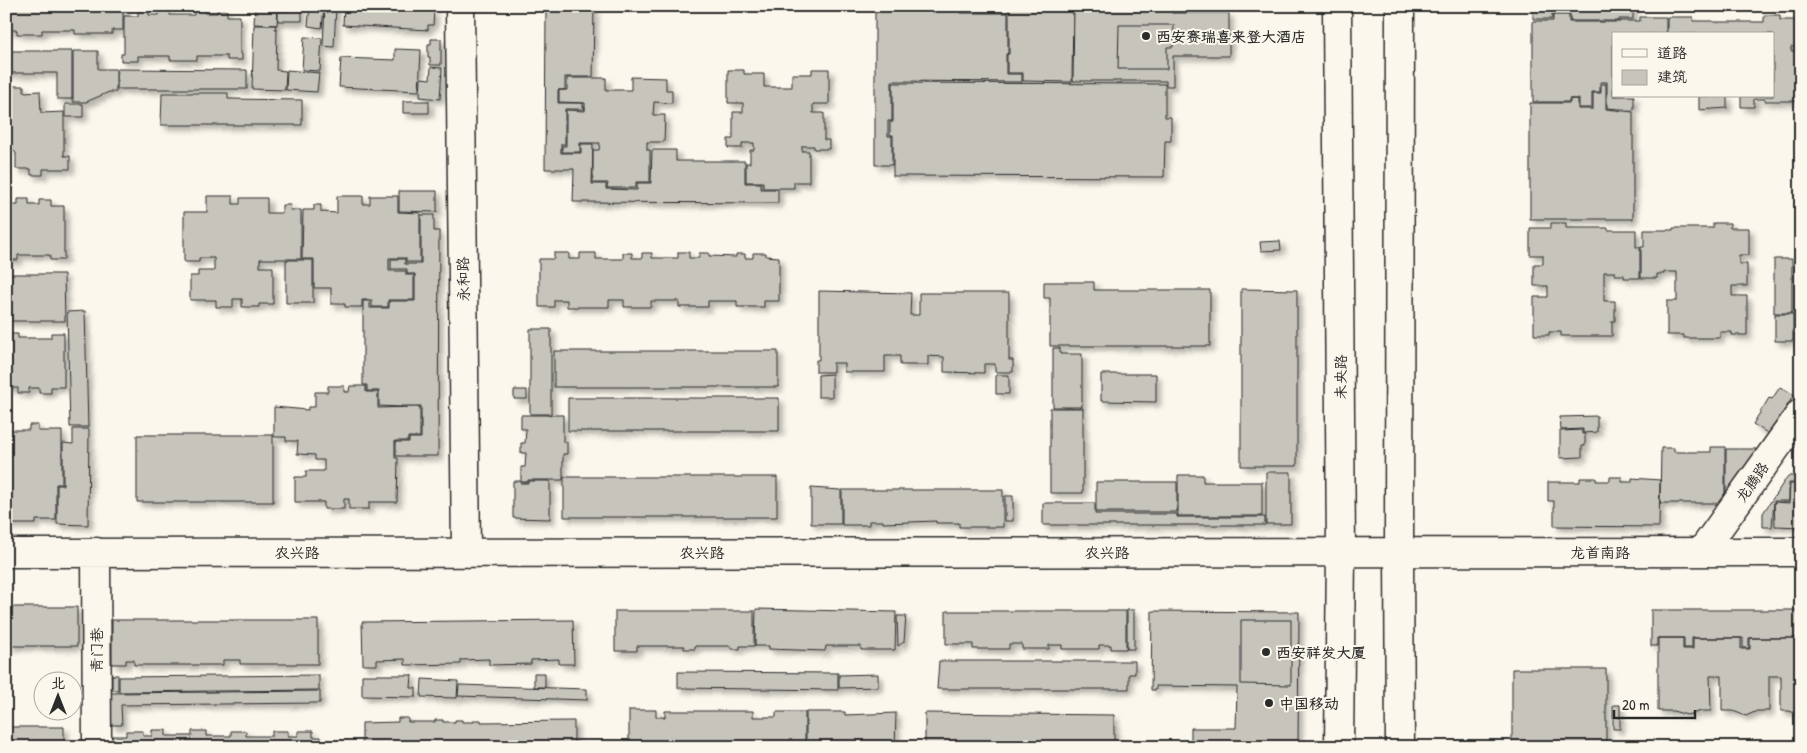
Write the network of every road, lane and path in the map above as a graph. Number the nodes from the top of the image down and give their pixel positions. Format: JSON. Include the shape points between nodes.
{"nodes":[{"id":1,"x":460,"y":6,"type":"edge"},
{"id":2,"x":1338,"y":6,"type":"edge"},
{"id":3,"x":1400,"y":6,"type":"edge"},
{"id":4,"x":1801,"y":413,"type":"edge"},
{"id":5,"x":466,"y":551,"type":"junction"},
{"id":6,"x":1702,"y":551,"type":"junction"},
{"id":7,"x":96,"y":552,"type":"junction"},
{"id":8,"x":1341,"y":552,"type":"junction"},
{"id":9,"x":1399,"y":552,"type":"junction"},
{"id":10,"x":1801,"y":552,"type":"edge"},
{"id":11,"x":6,"y":553,"type":"edge"},
{"id":12,"x":97,"y":747,"type":"edge"},
{"id":13,"x":1340,"y":747,"type":"edge"},
{"id":14,"x":1400,"y":747,"type":"edge"}],
"edges":[{"from":1,"to":5,"type":"street","name":"永和路"},
{"from":2,"to":8,"type":"street","name":"未央路"},
{"from":3,"to":9,"type":"street"},
{"from":4,"to":6,"type":"street","name":"龙腾路"},
{"from":5,"to":7,"type":"street","name":"农兴路"},
{"from":5,"to":8,"type":"street","name":"农兴路"},
{"from":6,"to":9,"type":"street","name":"龙首南路"},
{"from":6,"to":10,"type":"street","name":"龙首南路"},
{"from":7,"to":11,"type":"street","name":"农兴路"},
{"from":7,"to":12,"type":"street","name":"青门巷"},
{"from":8,"to":9,"type":"street","name":"农兴路"},
{"from":8,"to":13,"type":"street","name":"未央路"},
{"from":9,"to":14,"type":"street"}]}
